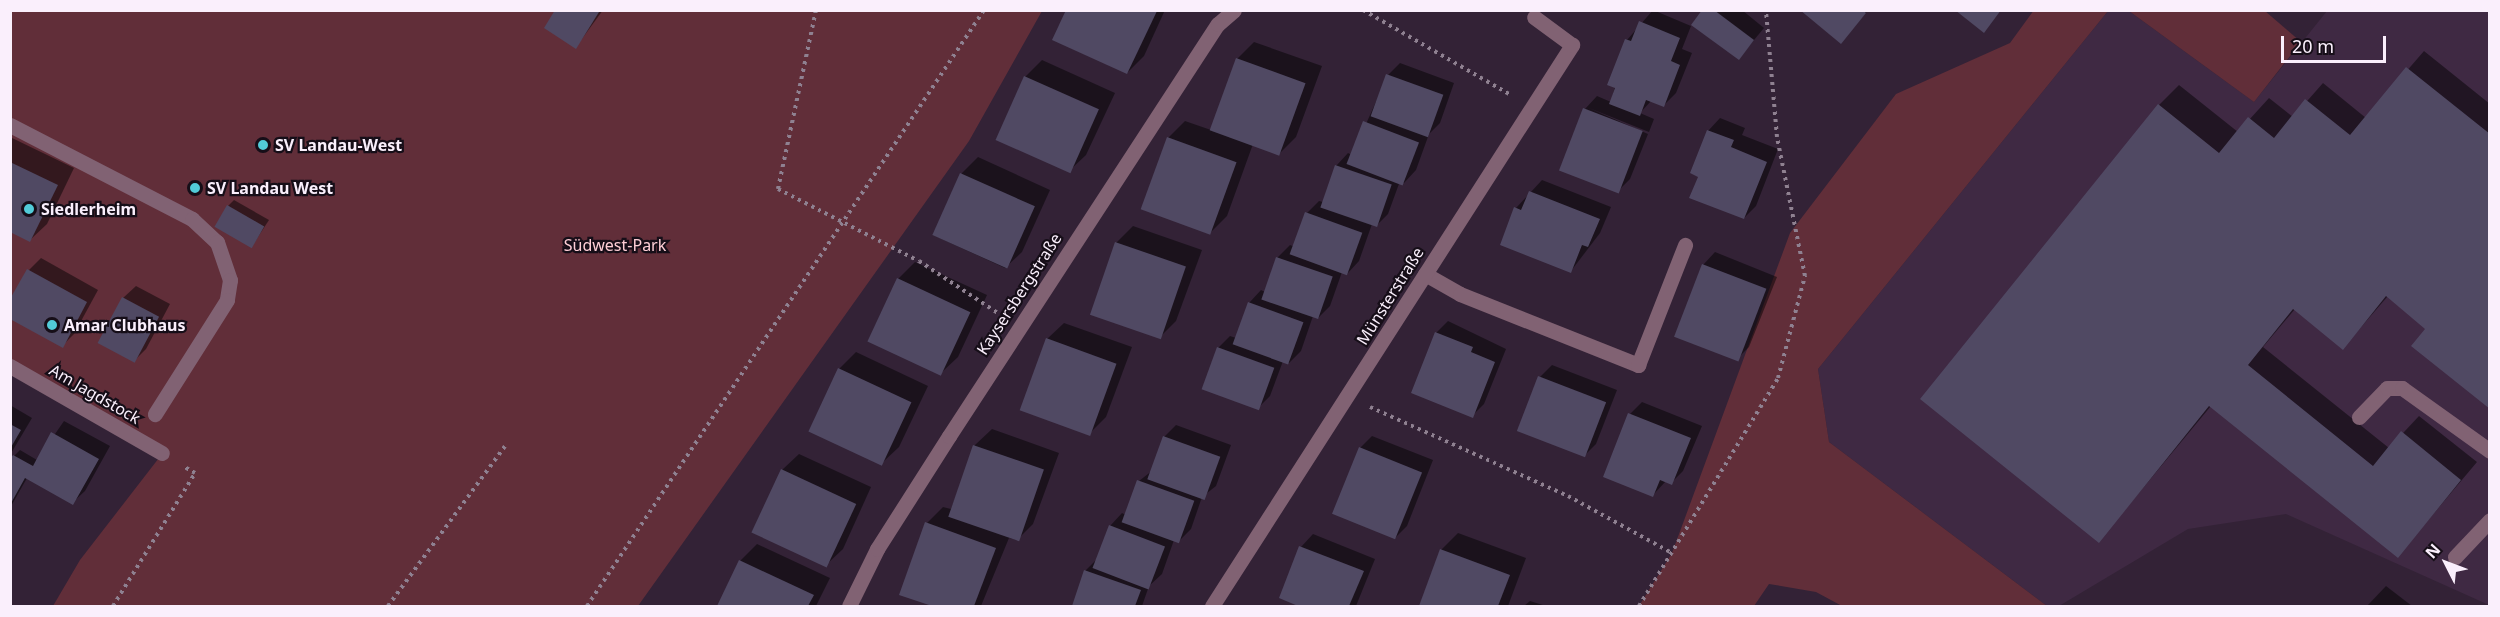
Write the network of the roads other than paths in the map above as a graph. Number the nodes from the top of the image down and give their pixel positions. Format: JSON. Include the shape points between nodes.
{"nodes":[{"id":1,"x":1234,"y":10,"type":"edge"},
{"id":2,"x":1534,"y":17,"type":"dead end"},
{"id":3,"x":10,"y":125,"type":"edge"},
{"id":4,"x":1685,"y":245,"type":"dead end"},
{"id":5,"x":1425,"y":274,"type":"junction"},
{"id":6,"x":10,"y":366,"type":"edge"},
{"id":7,"x":155,"y":414,"type":"dead end"},
{"id":8,"x":2359,"y":417,"type":"dead end"},
{"id":9,"x":2490,"y":451,"type":"edge"},
{"id":10,"x":162,"y":453,"type":"road end"},
{"id":11,"x":2490,"y":520,"type":"edge"},
{"id":12,"x":2455,"y":557,"type":"dead end"},
{"id":13,"x":849,"y":606,"type":"edge"},
{"id":14,"x":1212,"y":606,"type":"edge"}],
"edges":[{"from":1,"to":13,"type":"street","name":"Kaysersbergstraße","via":[[1218,24],[1019,327],[877,549]]},
{"from":2,"to":5,"type":"street","name":"Münsterstraße","via":[[1572,45]]},
{"from":3,"to":7,"type":"street","via":[[192,219],[217,242],[230,280],[227,300]]},
{"from":4,"to":5,"type":"street","via":[[1638,365],[1460,294]]},
{"from":5,"to":14,"type":"street","name":"Münsterstraße"},
{"from":6,"to":10,"type":"street","name":"Am Jagdstock"},
{"from":8,"to":9,"type":"street","via":[[2387,388],[2402,388]]},
{"from":11,"to":12,"type":"street"}]}
